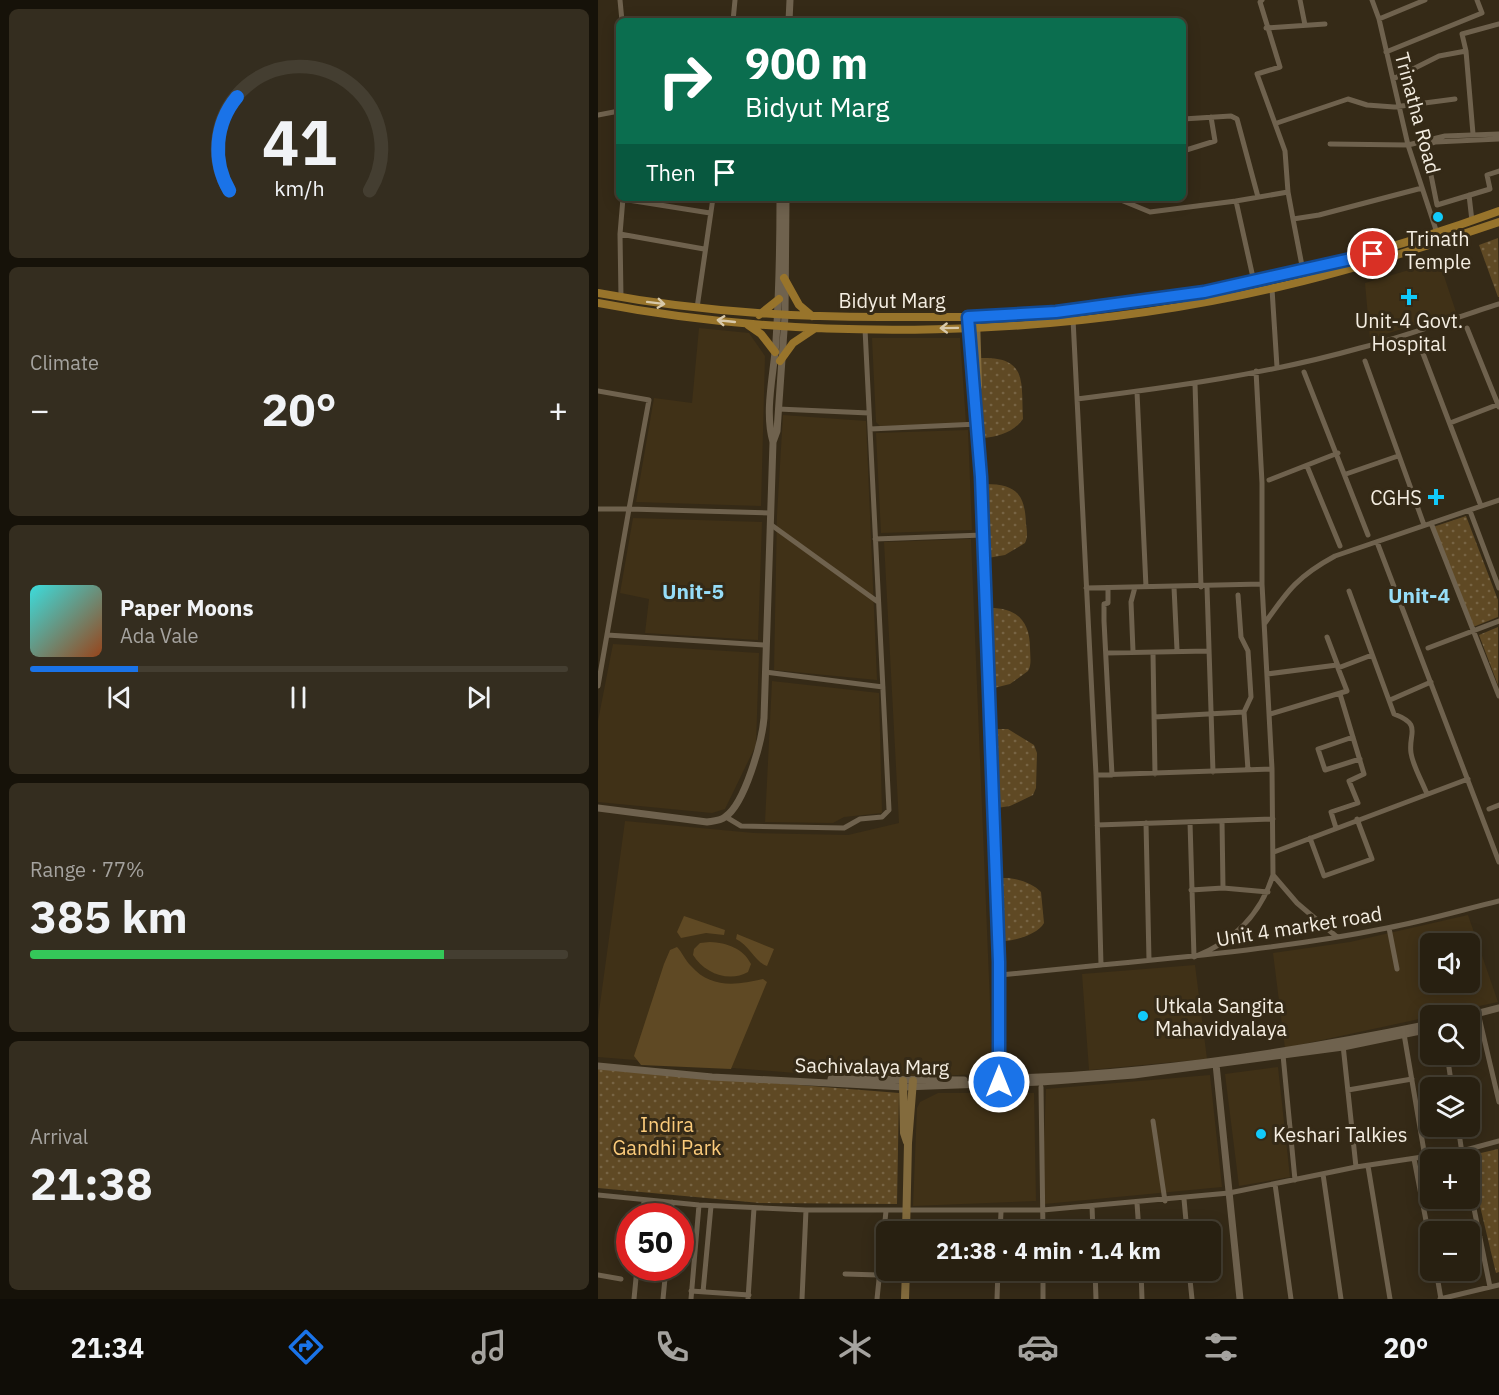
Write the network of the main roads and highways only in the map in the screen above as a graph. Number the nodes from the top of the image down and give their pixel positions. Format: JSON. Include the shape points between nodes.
{"nodes":[{"id":1,"x":1498,"y":211,"type":"edge"},
{"id":2,"x":1498,"y":222,"type":"edge"},
{"id":3,"x":784,"y":278,"type":"road end"},
{"id":4,"x":598,"y":293,"type":"edge"},
{"id":5,"x":779,"y":299,"type":"road end"},
{"id":6,"x":1145,"y":300,"type":"junction"},
{"id":7,"x":598,"y":303,"type":"edge"},
{"id":8,"x":1146,"y":311,"type":"junction"},
{"id":9,"x":758,"y":315,"type":"junction"},
{"id":10,"x":814,"y":317,"type":"junction"},
{"id":11,"x":972,"y":317,"type":"junction"},
{"id":12,"x":746,"y":324,"type":"junction"},
{"id":13,"x":817,"y":327,"type":"junction"},
{"id":14,"x":973,"y":328,"type":"junction"},
{"id":15,"x":775,"y":352,"type":"road end"},
{"id":16,"x":780,"y":361,"type":"road end"},
{"id":17,"x":999,"y":1053,"type":"junction"},
{"id":18,"x":1018,"y":1077,"type":"road end"},
{"id":19,"x":983,"y":1079,"type":"road end"},
{"id":20,"x":999,"y":1080,"type":"road end"},
{"id":21,"x":903,"y":1084,"type":"road end"},
{"id":22,"x":914,"y":1084,"type":"road end"},
{"id":23,"x":908,"y":1143,"type":"junction"},
{"id":24,"x":907,"y":1221,"type":"edge"},
{"id":25,"x":906,"y":1281,"type":"edge"},
{"id":26,"x":905,"y":1299,"type":"edge"}],
"edges":[{"from":1,"to":6,"type":"main road","name":"Bidyut Marg","via":[[1352,260],[1254,282]]},
{"from":2,"to":8,"type":"main road","name":"Bidyut Marg","via":[[1360,267],[1272,289]]},
{"from":3,"to":10,"type":"main road","via":[[799,305]]},
{"from":4,"to":9,"type":"main road","name":"Bidyut Marg","one_way":true},
{"from":5,"to":9,"type":"main road"},
{"from":6,"to":8,"type":"main road"},
{"from":6,"to":11,"type":"main road","name":"Bidyut Marg","via":[[1056,312]]},
{"from":12,"to":7,"type":"main road","name":"Bidyut Marg","one_way":true},
{"from":8,"to":14,"type":"main road","name":"Bidyut Marg"},
{"from":9,"to":10,"type":"main road","name":"Bidyut Marg"},
{"from":10,"to":11,"type":"main road","name":"Bidyut Marg"},
{"from":11,"to":14,"type":"main road"},
{"from":12,"to":13,"type":"main road","name":"Bidyut Marg"},
{"from":12,"to":15,"type":"main road","via":[[761,334]]},
{"from":14,"to":13,"type":"main road","name":"Bidyut Marg","one_way":true},
{"from":13,"to":16,"type":"main road","via":[[793,343]]},
{"from":14,"to":17,"type":"main road","via":[[1000,975]]},
{"from":17,"to":18,"type":"main road"},
{"from":17,"to":19,"type":"main road","via":[[992,1071]]},
{"from":17,"to":20,"type":"main road"},
{"from":21,"to":23,"type":"main road","via":[[904,1133]]},
{"from":22,"to":23,"type":"main road"},
{"from":23,"to":24,"type":"main road"},
{"from":25,"to":26,"type":"main road"}]}
